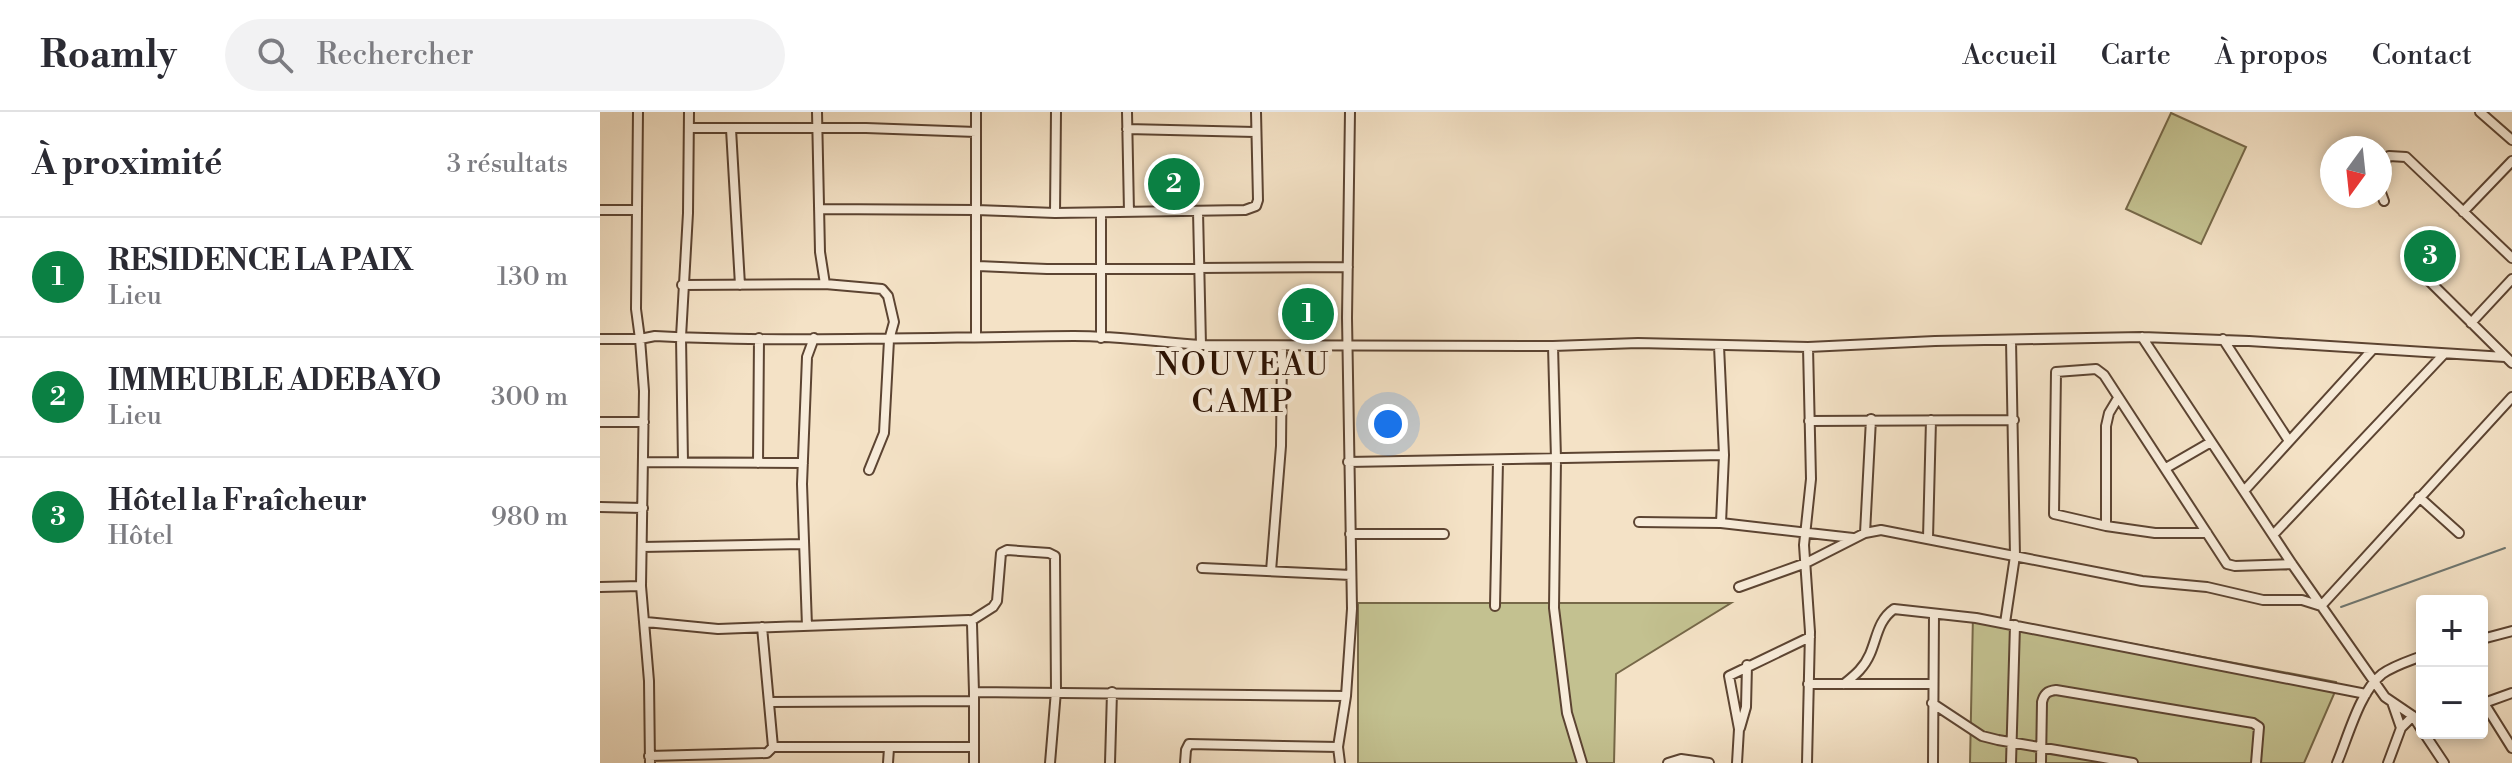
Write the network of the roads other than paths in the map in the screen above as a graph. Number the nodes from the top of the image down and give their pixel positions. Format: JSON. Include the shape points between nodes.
{"nodes":[{"id":1,"x":638,"y":112,"type":"edge"},
{"id":2,"x":689,"y":112,"type":"edge"},
{"id":3,"x":817,"y":112,"type":"edge"},
{"id":4,"x":976,"y":112,"type":"edge"},
{"id":5,"x":1056,"y":112,"type":"edge"},
{"id":6,"x":1127,"y":112,"type":"edge"},
{"id":7,"x":1256,"y":112,"type":"edge"},
{"id":8,"x":1350,"y":112,"type":"edge"},
{"id":9,"x":2480,"y":112,"type":"edge"},
{"id":10,"x":689,"y":128,"type":"junction"},
{"id":11,"x":817,"y":128,"type":"junction"},
{"id":12,"x":731,"y":129,"type":"junction"},
{"id":13,"x":1127,"y":129,"type":"junction"},
{"id":14,"x":976,"y":132,"type":"junction"},
{"id":15,"x":1255,"y":132,"type":"junction"},
{"id":16,"x":2512,"y":140,"type":"edge"},
{"id":17,"x":2392,"y":156,"type":"edge"},
{"id":18,"x":2512,"y":161,"type":"edge"},
{"id":19,"x":819,"y":209,"type":"junction"},
{"id":20,"x":600,"y":210,"type":"edge"},
{"id":21,"x":637,"y":210,"type":"junction"},
{"id":22,"x":976,"y":210,"type":"junction"},
{"id":23,"x":1198,"y":211,"type":"junction"},
{"id":24,"x":1129,"y":212,"type":"junction"},
{"id":25,"x":2463,"y":212,"type":"junction"},
{"id":26,"x":1055,"y":213,"type":"junction"},
{"id":27,"x":1101,"y":213,"type":"junction"},
{"id":28,"x":2512,"y":258,"type":"edge"},
{"id":29,"x":2407,"y":259,"type":"dead end"},
{"id":30,"x":978,"y":266,"type":"junction"},
{"id":31,"x":1348,"y":267,"type":"junction"},
{"id":32,"x":1199,"y":268,"type":"junction"},
{"id":33,"x":1101,"y":270,"type":"junction"},
{"id":34,"x":2512,"y":279,"type":"edge"},
{"id":35,"x":825,"y":284,"type":"junction"},
{"id":36,"x":682,"y":285,"type":"junction"},
{"id":37,"x":740,"y":285,"type":"junction"},
{"id":38,"x":2471,"y":323,"type":"junction"},
{"id":39,"x":681,"y":337,"type":"junction"},
{"id":40,"x":976,"y":337,"type":"junction"},
{"id":41,"x":2142,"y":337,"type":"junction"},
{"id":42,"x":759,"y":338,"type":"junction"},
{"id":43,"x":814,"y":338,"type":"junction"},
{"id":44,"x":1101,"y":338,"type":"junction"},
{"id":45,"x":600,"y":339,"type":"edge"},
{"id":46,"x":640,"y":339,"type":"junction"},
{"id":47,"x":2223,"y":339,"type":"junction"},
{"id":48,"x":889,"y":340,"type":"junction"},
{"id":49,"x":2011,"y":340,"type":"junction"},
{"id":50,"x":1201,"y":345,"type":"junction"},
{"id":51,"x":1347,"y":346,"type":"junction"},
{"id":52,"x":1553,"y":346,"type":"junction"},
{"id":53,"x":1719,"y":346,"type":"junction"},
{"id":54,"x":1282,"y":347,"type":"junction"},
{"id":55,"x":1808,"y":347,"type":"junction"},
{"id":56,"x":2373,"y":349,"type":"junction"},
{"id":57,"x":2444,"y":354,"type":"junction"},
{"id":58,"x":2508,"y":360,"type":"edge"},
{"id":59,"x":2512,"y":397,"type":"edge"},
{"id":60,"x":2118,"y":398,"type":"junction"},
{"id":61,"x":1871,"y":419,"type":"junction"},
{"id":62,"x":1931,"y":420,"type":"junction"},
{"id":63,"x":2014,"y":420,"type":"junction"},
{"id":64,"x":1809,"y":421,"type":"junction"},
{"id":65,"x":600,"y":422,"type":"edge"},
{"id":66,"x":644,"y":422,"type":"junction"},
{"id":67,"x":2289,"y":441,"type":"junction"},
{"id":68,"x":2211,"y":442,"type":"junction"},
{"id":69,"x":1724,"y":455,"type":"junction"},
{"id":70,"x":1556,"y":459,"type":"junction"},
{"id":71,"x":1498,"y":461,"type":"junction"},
{"id":72,"x":644,"y":462,"type":"junction"},
{"id":73,"x":683,"y":462,"type":"junction"},
{"id":74,"x":1348,"y":462,"type":"junction"},
{"id":75,"x":758,"y":463,"type":"junction"},
{"id":76,"x":803,"y":463,"type":"junction"},
{"id":77,"x":2166,"y":468,"type":"junction"},
{"id":78,"x":869,"y":470,"type":"dead end"},
{"id":79,"x":2244,"y":491,"type":"junction"},
{"id":80,"x":2419,"y":497,"type":"junction"},
{"id":81,"x":600,"y":507,"type":"edge"},
{"id":82,"x":643,"y":508,"type":"junction"},
{"id":83,"x":1639,"y":522,"type":"dead end"},
{"id":84,"x":1721,"y":523,"type":"junction"},
{"id":85,"x":2106,"y":526,"type":"junction"},
{"id":86,"x":1806,"y":533,"type":"junction"},
{"id":87,"x":1865,"y":533,"type":"junction"},
{"id":88,"x":2207,"y":533,"type":"junction"},
{"id":89,"x":2459,"y":533,"type":"dead end"},
{"id":90,"x":1350,"y":534,"type":"junction"},
{"id":91,"x":1444,"y":534,"type":"dead end"},
{"id":92,"x":2273,"y":535,"type":"junction"},
{"id":93,"x":1856,"y":538,"type":"junction"},
{"id":94,"x":1928,"y":538,"type":"junction"},
{"id":95,"x":804,"y":544,"type":"junction"},
{"id":96,"x":642,"y":547,"type":"junction"},
{"id":97,"x":2015,"y":556,"type":"junction"},
{"id":98,"x":1806,"y":563,"type":"junction"},
{"id":99,"x":2292,"y":564,"type":"junction"},
{"id":100,"x":1202,"y":568,"type":"dead end"},
{"id":101,"x":1271,"y":571,"type":"junction"},
{"id":102,"x":1351,"y":575,"type":"junction"},
{"id":103,"x":641,"y":586,"type":"junction"},
{"id":104,"x":600,"y":587,"type":"edge"},
{"id":105,"x":1739,"y":587,"type":"dead end"},
{"id":106,"x":1495,"y":606,"type":"dead end"},
{"id":107,"x":2321,"y":606,"type":"junction"},
{"id":108,"x":1934,"y":614,"type":"junction"},
{"id":109,"x":971,"y":621,"type":"junction"},
{"id":110,"x":646,"y":622,"type":"junction"},
{"id":111,"x":2005,"y":623,"type":"junction"},
{"id":112,"x":2015,"y":625,"type":"junction"},
{"id":113,"x":807,"y":626,"type":"junction"},
{"id":114,"x":762,"y":627,"type":"junction"},
{"id":115,"x":2512,"y":631,"type":"edge"},
{"id":116,"x":1810,"y":637,"type":"junction"},
{"id":117,"x":2488,"y":637,"type":"edge"},
{"id":118,"x":2416,"y":659,"type":"edge"},
{"id":119,"x":1747,"y":665,"type":"junction"},
{"id":120,"x":2374,"y":681,"type":"junction"},
{"id":121,"x":1808,"y":684,"type":"junction"},
{"id":122,"x":1844,"y":684,"type":"junction"},
{"id":123,"x":1932,"y":684,"type":"junction"},
{"id":124,"x":1056,"y":691,"type":"junction"},
{"id":125,"x":1112,"y":692,"type":"junction"},
{"id":126,"x":2512,"y":693,"type":"edge"},
{"id":127,"x":2366,"y":694,"type":"junction"},
{"id":128,"x":974,"y":696,"type":"junction"},
{"id":129,"x":1346,"y":696,"type":"junction"},
{"id":130,"x":2488,"y":700,"type":"edge"},
{"id":131,"x":769,"y":702,"type":"junction"},
{"id":132,"x":2392,"y":702,"type":"junction"},
{"id":133,"x":1932,"y":703,"type":"junction"},
{"id":134,"x":2488,"y":709,"type":"edge"},
{"id":135,"x":2413,"y":716,"type":"junction"},
{"id":136,"x":2416,"y":721,"type":"edge"},
{"id":137,"x":2401,"y":728,"type":"junction"},
{"id":138,"x":1739,"y":729,"type":"junction"},
{"id":139,"x":2428,"y":739,"type":"edge"},
{"id":140,"x":2011,"y":743,"type":"junction"},
{"id":141,"x":773,"y":747,"type":"junction"},
{"id":142,"x":974,"y":747,"type":"junction"},
{"id":143,"x":1338,"y":747,"type":"junction"},
{"id":144,"x":2041,"y":747,"type":"junction"},
{"id":145,"x":889,"y":748,"type":"junction"},
{"id":146,"x":2512,"y":748,"type":"edge"},
{"id":147,"x":649,"y":760,"type":"edge"},
{"id":148,"x":888,"y":763,"type":"edge"},
{"id":149,"x":974,"y":763,"type":"edge"},
{"id":150,"x":1050,"y":763,"type":"edge"},
{"id":151,"x":1110,"y":763,"type":"edge"},
{"id":152,"x":1185,"y":763,"type":"edge"},
{"id":153,"x":1340,"y":763,"type":"edge"},
{"id":154,"x":1582,"y":763,"type":"edge"},
{"id":155,"x":1668,"y":763,"type":"edge"},
{"id":156,"x":1709,"y":763,"type":"edge"},
{"id":157,"x":1737,"y":763,"type":"edge"},
{"id":158,"x":1807,"y":763,"type":"edge"},
{"id":159,"x":1933,"y":763,"type":"edge"},
{"id":160,"x":2011,"y":763,"type":"edge"},
{"id":161,"x":2041,"y":763,"type":"edge"},
{"id":162,"x":2133,"y":763,"type":"edge"},
{"id":163,"x":2256,"y":763,"type":"edge"},
{"id":164,"x":2337,"y":763,"type":"edge"},
{"id":165,"x":2388,"y":763,"type":"edge"},
{"id":166,"x":2444,"y":763,"type":"edge"}],
"edges":[{"from":1,"to":21,"type":"street"},
{"from":2,"to":10,"type":"street"},
{"from":3,"to":11,"type":"street"},
{"from":4,"to":14,"type":"street"},
{"from":5,"to":26,"type":"street"},
{"from":6,"to":13,"type":"street"},
{"from":7,"to":15,"type":"street"},
{"from":8,"to":31,"type":"street"},
{"from":9,"to":16,"type":"street"},
{"from":10,"to":12,"type":"street"},
{"from":10,"to":36,"type":"street"},
{"from":11,"to":12,"type":"street"},
{"from":11,"to":14,"type":"street"},
{"from":11,"to":19,"type":"street"},
{"from":12,"to":37,"type":"street"},
{"from":13,"to":15,"type":"street"},
{"from":13,"to":24,"type":"street"},
{"from":14,"to":22,"type":"street"},
{"from":15,"to":23,"type":"street","via":[[1256,206]]},
{"from":17,"to":25,"type":"street","via":[[2406,157]]},
{"from":18,"to":25,"type":"street"},
{"from":19,"to":22,"type":"street"},
{"from":19,"to":35,"type":"street"},
{"from":20,"to":21,"type":"street"},
{"from":21,"to":46,"type":"street"},
{"from":22,"to":26,"type":"street"},
{"from":22,"to":30,"type":"street"},
{"from":23,"to":24,"type":"street"},
{"from":23,"to":32,"type":"street"},
{"from":24,"to":27,"type":"street"},
{"from":25,"to":28,"type":"street"},
{"from":26,"to":27,"type":"street"},
{"from":27,"to":33,"type":"street"},
{"from":29,"to":38,"type":"street"},
{"from":30,"to":33,"type":"street"},
{"from":30,"to":40,"type":"street"},
{"from":31,"to":32,"type":"street"},
{"from":31,"to":51,"type":"street"},
{"from":32,"to":33,"type":"street"},
{"from":32,"to":50,"type":"street"},
{"from":33,"to":44,"type":"street"},
{"from":34,"to":38,"type":"street"},
{"from":35,"to":37,"type":"street"},
{"from":35,"to":48,"type":"street","via":[[885,292],[894,322]]},
{"from":36,"to":37,"type":"street"},
{"from":36,"to":39,"type":"street"},
{"from":38,"to":58,"type":"street"},
{"from":39,"to":42,"type":"street"},
{"from":39,"to":46,"type":"street"},
{"from":39,"to":73,"type":"street"},
{"from":40,"to":44,"type":"street"},
{"from":40,"to":48,"type":"street"},
{"from":41,"to":47,"type":"street"},
{"from":41,"to":49,"type":"street"},
{"from":41,"to":68,"type":"street"},
{"from":42,"to":43,"type":"street"},
{"from":42,"to":75,"type":"street"},
{"from":43,"to":48,"type":"street"},
{"from":43,"to":76,"type":"street","via":[[807,357]]},
{"from":44,"to":50,"type":"street"},
{"from":45,"to":46,"type":"street"},
{"from":46,"to":66,"type":"street"},
{"from":47,"to":56,"type":"street"},
{"from":47,"to":67,"type":"street"},
{"from":48,"to":78,"type":"street","via":[[884,433]]},
{"from":49,"to":55,"type":"street"},
{"from":49,"to":63,"type":"street"},
{"from":50,"to":54,"type":"street"},
{"from":51,"to":52,"type":"street"},
{"from":51,"to":54,"type":"street"},
{"from":51,"to":74,"type":"street"},
{"from":52,"to":53,"type":"street"},
{"from":52,"to":70,"type":"street"},
{"from":53,"to":55,"type":"street"},
{"from":53,"to":69,"type":"street"},
{"from":54,"to":101,"type":"street"},
{"from":55,"to":64,"type":"street"},
{"from":56,"to":57,"type":"street"},
{"from":56,"to":67,"type":"street"},
{"from":57,"to":58,"type":"street"},
{"from":57,"to":92,"type":"street"},
{"from":59,"to":80,"type":"street"},
{"from":60,"to":77,"type":"street"},
{"from":60,"to":85,"type":"street","via":[[2106,426]]},
{"from":60,"to":85,"type":"street","via":[[2100,371],[2056,372],[2054,514]]},
{"from":61,"to":62,"type":"street"},
{"from":61,"to":64,"type":"street"},
{"from":61,"to":87,"type":"street"},
{"from":62,"to":63,"type":"street"},
{"from":62,"to":94,"type":"street"},
{"from":63,"to":97,"type":"street"},
{"from":64,"to":86,"type":"street"},
{"from":65,"to":66,"type":"street"},
{"from":66,"to":72,"type":"street"},
{"from":67,"to":79,"type":"street"},
{"from":68,"to":77,"type":"street"},
{"from":68,"to":79,"type":"street"},
{"from":69,"to":70,"type":"street"},
{"from":69,"to":84,"type":"street"},
{"from":70,"to":71,"type":"street"},
{"from":70,"to":154,"type":"street","via":[[1554,608],[1567,713]]},
{"from":71,"to":74,"type":"street"},
{"from":71,"to":106,"type":"street"},
{"from":72,"to":73,"type":"street"},
{"from":72,"to":82,"type":"street"},
{"from":73,"to":75,"type":"street"},
{"from":74,"to":90,"type":"street"},
{"from":75,"to":76,"type":"street"},
{"from":76,"to":95,"type":"street"},
{"from":77,"to":88,"type":"street"},
{"from":79,"to":92,"type":"street"},
{"from":80,"to":89,"type":"street"},
{"from":80,"to":107,"type":"street"},
{"from":81,"to":82,"type":"street"},
{"from":82,"to":96,"type":"street"},
{"from":83,"to":84,"type":"street"},
{"from":84,"to":86,"type":"street"},
{"from":85,"to":88,"type":"street"},
{"from":86,"to":93,"type":"street"},
{"from":86,"to":98,"type":"street"},
{"from":87,"to":93,"type":"street"},
{"from":87,"to":94,"type":"street","via":[[1881,530]]},
{"from":88,"to":99,"type":"street","via":[[2227,564]]},
{"from":90,"to":91,"type":"street"},
{"from":90,"to":102,"type":"street"},
{"from":92,"to":99,"type":"street"},
{"from":93,"to":98,"type":"street"},
{"from":94,"to":97,"type":"street"},
{"from":95,"to":96,"type":"street"},
{"from":95,"to":113,"type":"street"},
{"from":96,"to":103,"type":"street"},
{"from":97,"to":107,"type":"street","via":[[2142,581]]},
{"from":97,"to":111,"type":"street"},
{"from":98,"to":105,"type":"street"},
{"from":98,"to":116,"type":"street"},
{"from":99,"to":107,"type":"street"},
{"from":100,"to":101,"type":"street"},
{"from":101,"to":102,"type":"street"},
{"from":102,"to":129,"type":"street"},
{"from":103,"to":104,"type":"street"},
{"from":103,"to":110,"type":"street"},
{"from":107,"to":120,"type":"street"},
{"from":108,"to":111,"type":"street"},
{"from":108,"to":122,"type":"street","via":[[1890,611],[1861,669]]},
{"from":108,"to":123,"type":"street"},
{"from":109,"to":113,"type":"street"},
{"from":109,"to":124,"type":"street","via":[[997,601],[1001,553],[1055,556]]},
{"from":109,"to":128,"type":"street"},
{"from":110,"to":114,"type":"street"},
{"from":110,"to":147,"type":"street"},
{"from":111,"to":112,"type":"street"},
{"from":112,"to":127,"type":"street"},
{"from":112,"to":140,"type":"street"},
{"from":113,"to":114,"type":"street"},
{"from":114,"to":131,"type":"street"},
{"from":115,"to":117,"type":"street"},
{"from":116,"to":119,"type":"street"},
{"from":116,"to":121,"type":"street"},
{"from":118,"to":120,"type":"street"},
{"from":119,"to":138,"type":"street","via":[[1746,707]]},
{"from":119,"to":138,"type":"street","via":[[1729,678]]},
{"from":120,"to":127,"type":"street"},
{"from":120,"to":132,"type":"street"},
{"from":121,"to":122,"type":"street"},
{"from":121,"to":158,"type":"street"},
{"from":122,"to":123,"type":"street"},
{"from":123,"to":133,"type":"street"},
{"from":124,"to":125,"type":"street"},
{"from":124,"to":128,"type":"street"},
{"from":124,"to":150,"type":"street"},
{"from":125,"to":129,"type":"street"},
{"from":125,"to":151,"type":"street"},
{"from":126,"to":130,"type":"street"},
{"from":127,"to":164,"type":"street"},
{"from":128,"to":131,"type":"street"},
{"from":128,"to":142,"type":"street"},
{"from":129,"to":143,"type":"street"},
{"from":131,"to":141,"type":"street"},
{"from":132,"to":135,"type":"street"},
{"from":132,"to":137,"type":"street"},
{"from":133,"to":140,"type":"street","via":[[1982,736]]},
{"from":133,"to":159,"type":"street"},
{"from":134,"to":146,"type":"street"},
{"from":135,"to":136,"type":"street"},
{"from":135,"to":137,"type":"street"},
{"from":137,"to":165,"type":"street"},
{"from":138,"to":157,"type":"street"},
{"from":139,"to":166,"type":"street"},
{"from":140,"to":144,"type":"street"},
{"from":140,"to":160,"type":"street"},
{"from":141,"to":145,"type":"street"},
{"from":141,"to":147,"type":"street","via":[[767,753]]},
{"from":142,"to":145,"type":"street"},
{"from":142,"to":149,"type":"street"},
{"from":143,"to":152,"type":"street","via":[[1189,744]]},
{"from":143,"to":153,"type":"street"},
{"from":144,"to":161,"type":"street"},
{"from":144,"to":162,"type":"street"},
{"from":144,"to":163,"type":"street","via":[[2044,695],[2056,690],[2253,723],[2260,735]]},
{"from":145,"to":148,"type":"street"},
{"from":155,"to":156,"type":"street"}]}
